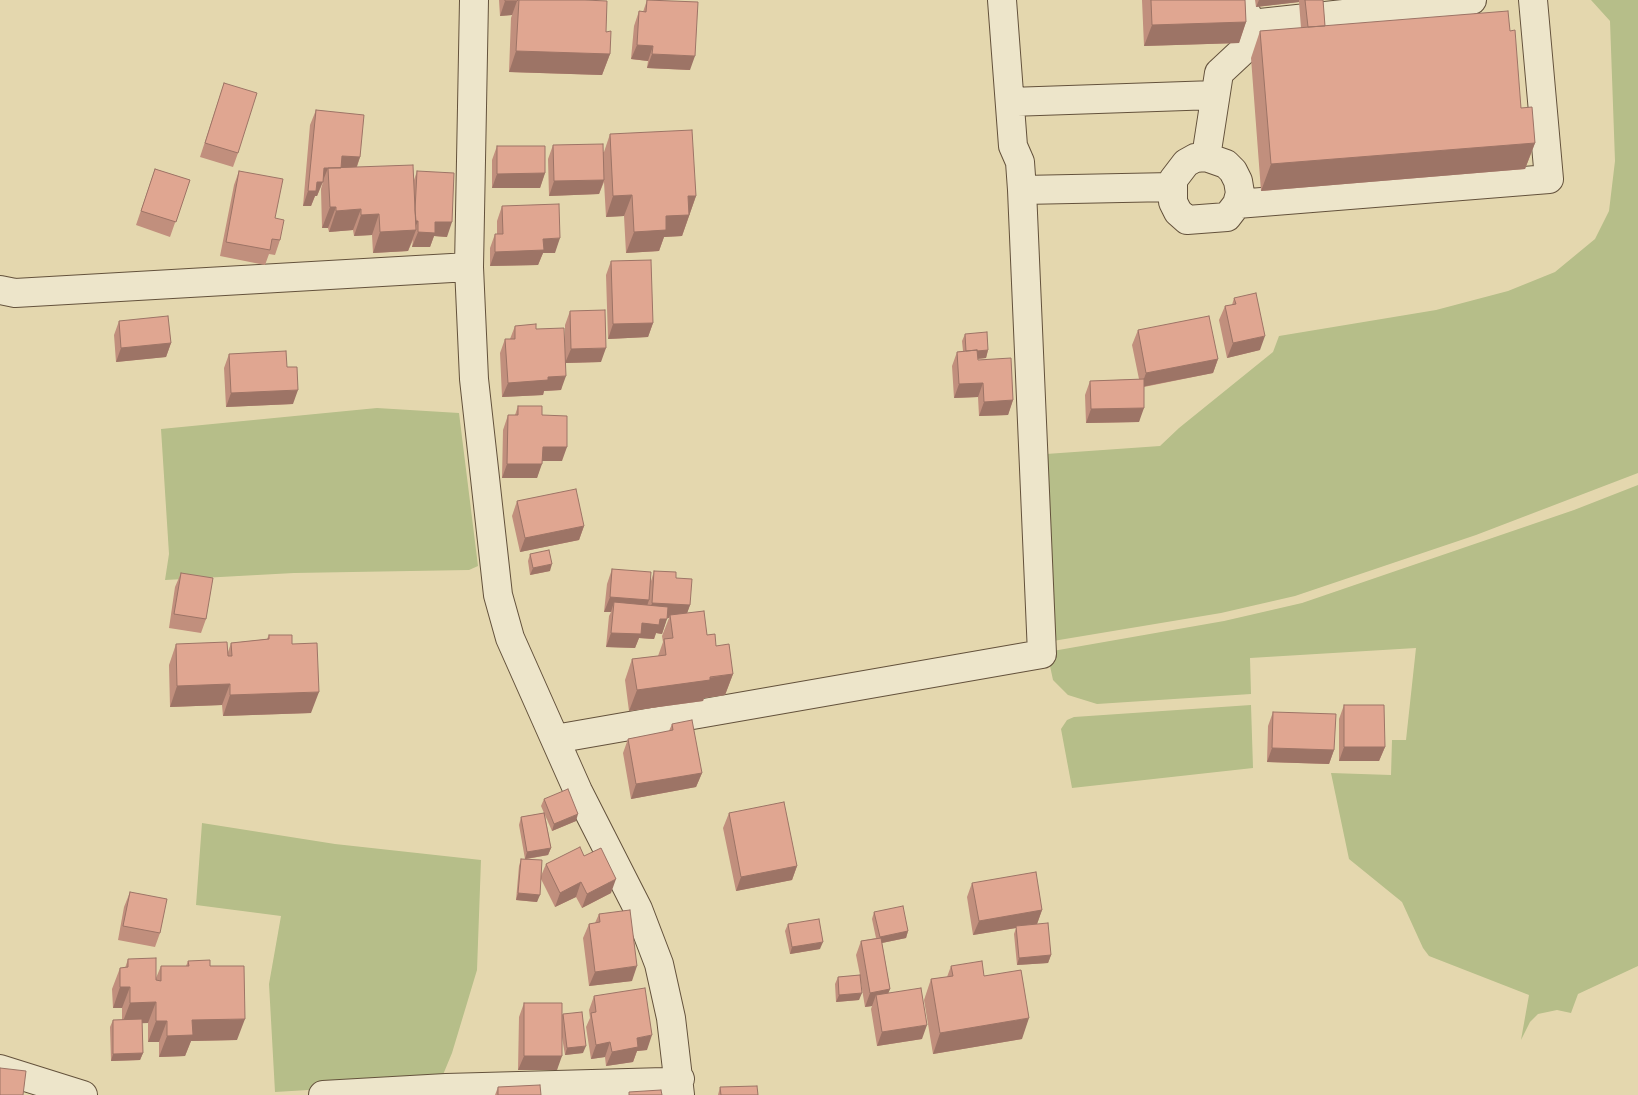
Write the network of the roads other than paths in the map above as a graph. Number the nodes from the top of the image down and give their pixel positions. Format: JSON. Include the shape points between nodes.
{"nodes":[{"id":1,"x":474,"y":0,"type":"edge"},
{"id":2,"x":1002,"y":0,"type":"edge"},
{"id":3,"x":1472,"y":0,"type":"edge"},
{"id":4,"x":1533,"y":0,"type":"edge"},
{"id":5,"x":1246,"y":12,"type":"edge"},
{"id":6,"x":1215,"y":95,"type":"junction"},
{"id":7,"x":1010,"y":102,"type":"junction"},
{"id":8,"x":1206,"y":157,"type":"junction"},
{"id":9,"x":1172,"y":187,"type":"junction"},
{"id":10,"x":1022,"y":190,"type":"junction"},
{"id":11,"x":1237,"y":204,"type":"junction"},
{"id":12,"x":470,"y":267,"type":"junction"},
{"id":13,"x":0,"y":290,"type":"edge"},
{"id":14,"x":555,"y":739,"type":"junction"},
{"id":15,"x":0,"y":1069,"type":"edge"},
{"id":16,"x":680,"y":1087,"type":"edge"},
{"id":17,"x":83,"y":1095,"type":"edge"},
{"id":18,"x":323,"y":1095,"type":"edge"}],
"edges":[{"from":1,"to":12,"type":"street"},
{"from":2,"to":7,"type":"street"},
{"from":3,"to":5,"type":"street"},
{"from":4,"to":11,"type":"street","via":[[1549,179]]},
{"from":5,"to":6,"type":"street","via":[[1252,38],[1249,45],[1218,73]]},
{"from":6,"to":7,"type":"street"},
{"from":6,"to":8,"type":"street"},
{"from":7,"to":10,"type":"street","via":[[1013,146],[1020,162]]},
{"from":8,"to":9,"type":"street","via":[[1195,158],[1178,170]]},
{"from":8,"to":11,"type":"street","via":[[1226,164],[1233,171],[1240,193]]},
{"from":9,"to":10,"type":"street"},
{"from":9,"to":11,"type":"street","via":[[1173,202],[1187,220],[1227,217]]},
{"from":10,"to":14,"type":"street","via":[[1042,654]]},
{"from":12,"to":13,"type":"street","via":[[15,293]]},
{"from":12,"to":14,"type":"street","via":[[474,379],[498,595],[510,638]]},
{"from":14,"to":16,"type":"street","via":[[638,909],[659,964],[672,1018]]},
{"from":15,"to":17,"type":"street"},
{"from":16,"to":18,"type":"street","via":[[665,1082]]}]}
